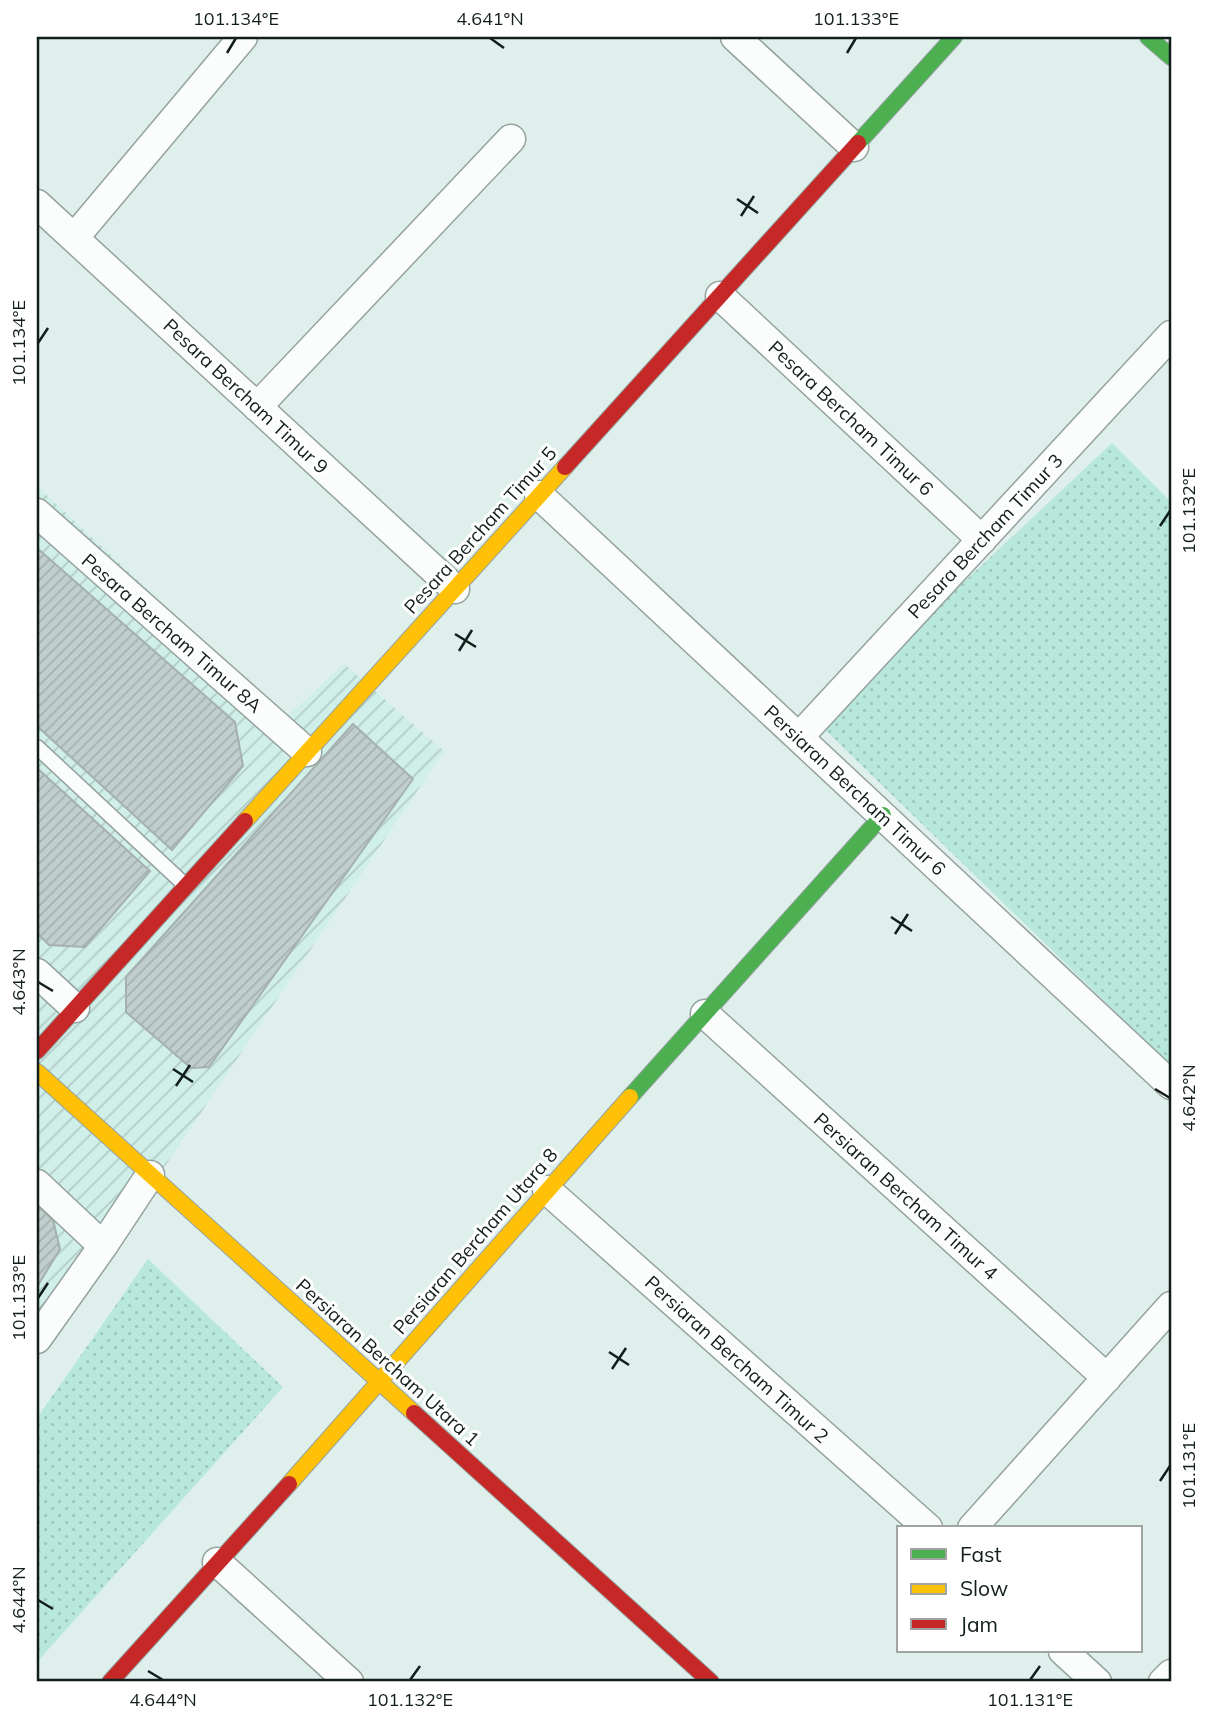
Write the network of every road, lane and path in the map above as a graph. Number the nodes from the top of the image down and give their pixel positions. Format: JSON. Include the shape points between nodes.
{"nodes":[{"id":1,"x":243,"y":37,"type":"edge"},
{"id":2,"x":735,"y":37,"type":"edge"},
{"id":3,"x":954,"y":37,"type":"edge"},
{"id":4,"x":1149,"y":37,"type":"edge"},
{"id":5,"x":1171,"y":57,"type":"edge"},
{"id":6,"x":511,"y":139,"type":"dead end"},
{"id":7,"x":854,"y":147,"type":"junction"},
{"id":8,"x":37,"y":204,"type":"edge"},
{"id":9,"x":74,"y":238,"type":"junction"},
{"id":10,"x":720,"y":296,"type":"junction"},
{"id":11,"x":1171,"y":335,"type":"edge"},
{"id":12,"x":257,"y":407,"type":"junction"},
{"id":13,"x":540,"y":495,"type":"junction"},
{"id":14,"x":37,"y":513,"type":"edge"},
{"id":15,"x":982,"y":540,"type":"junction"},
{"id":16,"x":455,"y":589,"type":"junction"},
{"id":17,"x":799,"y":737,"type":"junction"},
{"id":18,"x":37,"y":747,"type":"edge"},
{"id":19,"x":307,"y":752,"type":"junction"},
{"id":20,"x":883,"y":815,"type":"junction"},
{"id":21,"x":186,"y":886,"type":"junction"},
{"id":22,"x":37,"y":973,"type":"edge"},
{"id":23,"x":75,"y":1009,"type":"junction"},
{"id":24,"x":705,"y":1014,"type":"junction"},
{"id":25,"x":37,"y":1051,"type":"edge"},
{"id":26,"x":37,"y":1072,"type":"edge"},
{"id":27,"x":1171,"y":1085,"type":"edge"},
{"id":28,"x":150,"y":1175,"type":"junction"},
{"id":29,"x":37,"y":1184,"type":"edge"},
{"id":30,"x":547,"y":1191,"type":"junction"},
{"id":31,"x":103,"y":1246,"type":"junction"},
{"id":32,"x":1171,"y":1306,"type":"edge"},
{"id":33,"x":37,"y":1339,"type":"edge"},
{"id":34,"x":1107,"y":1378,"type":"junction"},
{"id":35,"x":379,"y":1382,"type":"junction"},
{"id":36,"x":926,"y":1526,"type":"edge"},
{"id":37,"x":974,"y":1526,"type":"edge"},
{"id":38,"x":217,"y":1562,"type":"junction"},
{"id":39,"x":1064,"y":1652,"type":"edge"},
{"id":40,"x":1171,"y":1674,"type":"edge"},
{"id":41,"x":110,"y":1682,"type":"edge"},
{"id":42,"x":349,"y":1682,"type":"edge"},
{"id":43,"x":711,"y":1682,"type":"edge"},
{"id":44,"x":1097,"y":1682,"type":"edge"},
{"id":45,"x":1163,"y":1682,"type":"edge"}],
"edges":[{"from":1,"to":9,"type":"street"},
{"from":2,"to":7,"type":"street"},
{"from":3,"to":7,"type":"street","name":"Pesara Bercham Timur 5"},
{"from":4,"to":5,"type":"street"},
{"from":6,"to":12,"type":"street"},
{"from":7,"to":10,"type":"street","name":"Pesara Bercham Timur 5"},
{"from":8,"to":9,"type":"street","name":"Pesara Bercham Timur 9"},
{"from":9,"to":12,"type":"street","name":"Pesara Bercham Timur 9"},
{"from":10,"to":13,"type":"street","name":"Pesara Bercham Timur 5"},
{"from":10,"to":15,"type":"street","name":"Pesara Bercham Timur 6"},
{"from":11,"to":15,"type":"street","name":"Pesara Bercham Timur 3"},
{"from":12,"to":16,"type":"street","name":"Pesara Bercham Timur 9"},
{"from":13,"to":16,"type":"street","name":"Pesara Bercham Timur 5"},
{"from":13,"to":17,"type":"street","name":"Persiaran Bercham Timur 6"},
{"from":14,"to":19,"type":"street","name":"Pesara Bercham Timur 8A"},
{"from":15,"to":17,"type":"street","name":"Pesara Bercham Timur 3"},
{"from":16,"to":19,"type":"street","name":"Pesara Bercham Timur 5"},
{"from":17,"to":20,"type":"street","name":"Persiaran Bercham Timur 6"},
{"from":18,"to":21,"type":"lane"},
{"from":19,"to":21,"type":"street","name":"Pesara Bercham Timur 5"},
{"from":20,"to":24,"type":"street","name":"Persiaran Bercham Utara 8"},
{"from":20,"to":27,"type":"street","name":"Persiaran Bercham Timur 6"},
{"from":21,"to":23,"type":"street","name":"Pesara Bercham Timur 5"},
{"from":22,"to":23,"type":"street"},
{"from":23,"to":25,"type":"street","name":"Pesara Bercham Timur 5"},
{"from":24,"to":30,"type":"street","name":"Persiaran Bercham Utara 8"},
{"from":24,"to":34,"type":"street","name":"Persiaran Bercham Timur 4"},
{"from":26,"to":28,"type":"street","name":"Persiaran Bercham Utara 1"},
{"from":28,"to":31,"type":"street"},
{"from":28,"to":35,"type":"street","name":"Persiaran Bercham Utara 1"},
{"from":29,"to":31,"type":"street"},
{"from":30,"to":35,"type":"street","name":"Persiaran Bercham Utara 8"},
{"from":30,"to":36,"type":"street","name":"Persiaran Bercham Timur 2"},
{"from":31,"to":33,"type":"street"},
{"from":32,"to":34,"type":"street"},
{"from":34,"to":37,"type":"street"},
{"from":35,"to":38,"type":"street","name":"Persiaran Bercham Utara 8"},
{"from":35,"to":43,"type":"street","name":"Persiaran Bercham Utara 1"},
{"from":38,"to":41,"type":"street","name":"Persiaran Bercham Utara 8"},
{"from":38,"to":42,"type":"street"},
{"from":39,"to":44,"type":"street"},
{"from":40,"to":45,"type":"street"}]}
